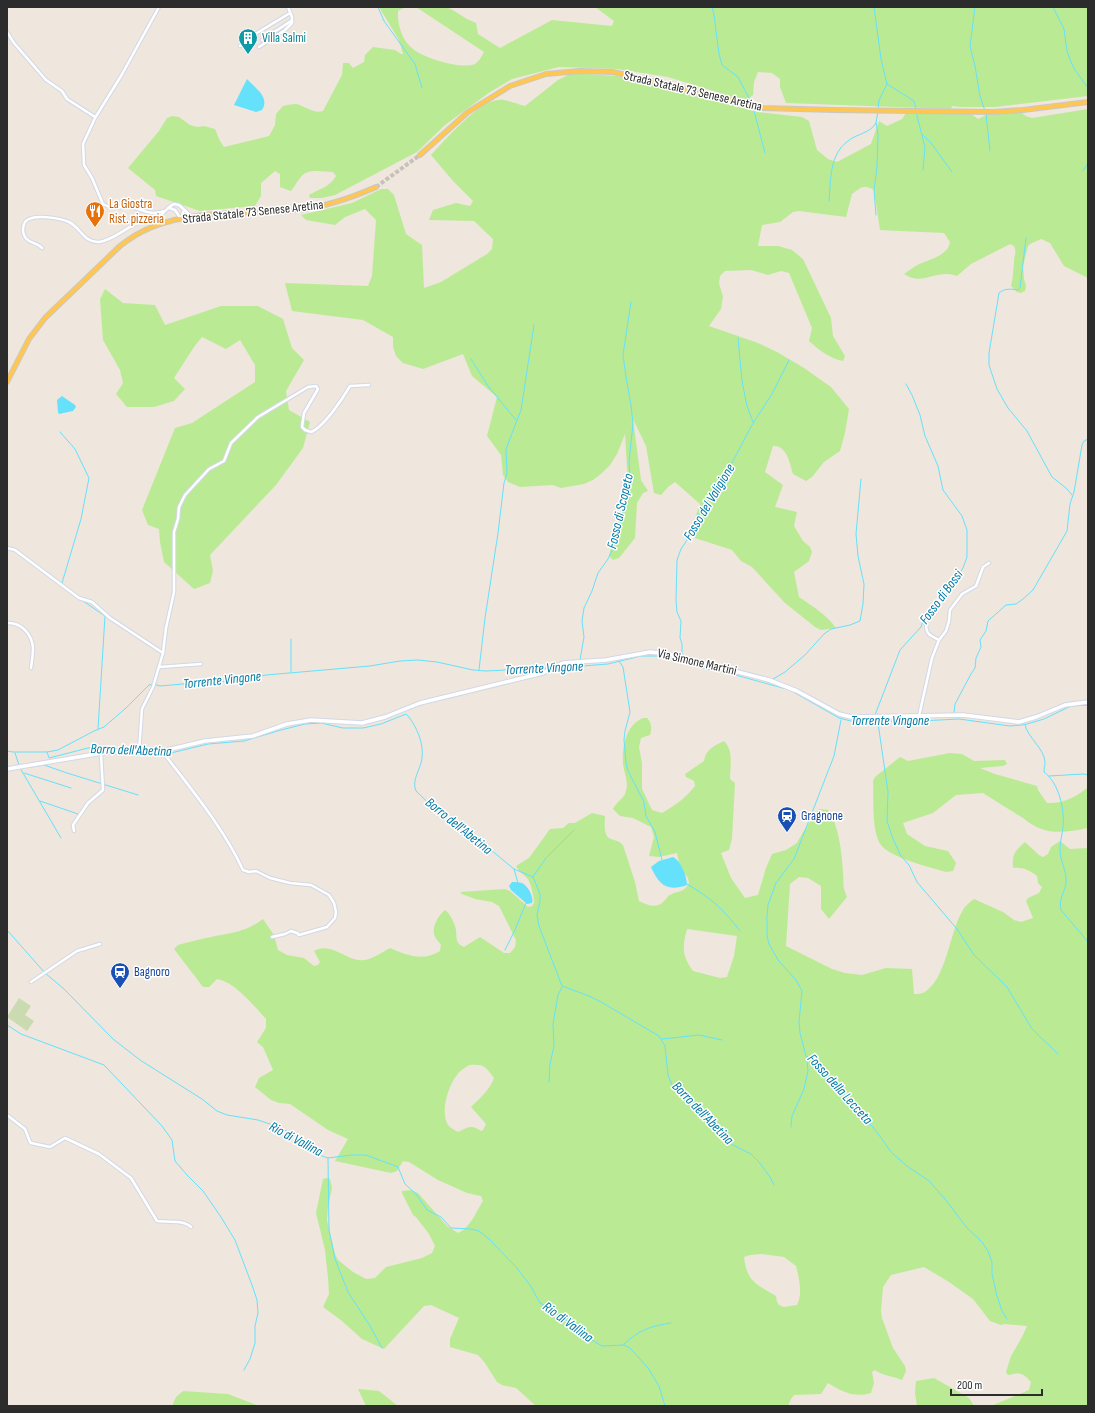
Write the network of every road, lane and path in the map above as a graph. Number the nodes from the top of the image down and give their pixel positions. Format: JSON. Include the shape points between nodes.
{"nodes":[{"id":1,"x":159,"y":7,"type":"edge"},
{"id":2,"x":288,"y":7,"type":"edge"},
{"id":3,"x":290,"y":13,"type":"junction"},
{"id":4,"x":292,"y":21,"type":"junction"},
{"id":5,"x":7,"y":32,"type":"edge"},
{"id":6,"x":262,"y":40,"type":"dead end"},
{"id":7,"x":240,"y":46,"type":"dead end"},
{"id":8,"x":259,"y":47,"type":"dead end"},
{"id":9,"x":1088,"y":102,"type":"edge"},
{"id":10,"x":95,"y":118,"type":"junction"},
{"id":11,"x":420,"y":155,"type":"tunnel mouth"},
{"id":12,"x":376,"y":187,"type":"tunnel mouth"},
{"id":13,"x":168,"y":208,"type":"junction"},
{"id":14,"x":184,"y":210,"type":"junction"},
{"id":15,"x":164,"y":211,"type":"junction"},
{"id":16,"x":177,"y":213,"type":"junction"},
{"id":17,"x":192,"y":217,"type":"junction"},
{"id":18,"x":181,"y":219,"type":"junction"},
{"id":19,"x":172,"y":221,"type":"junction"},
{"id":20,"x":42,"y":248,"type":"dead end"},
{"id":21,"x":7,"y":382,"type":"edge"},
{"id":22,"x":369,"y":385,"type":"dead end"},
{"id":23,"x":7,"y":548,"type":"edge"},
{"id":24,"x":989,"y":563,"type":"dead end"},
{"id":25,"x":925,"y":617,"type":"dead end"},
{"id":26,"x":7,"y":623,"type":"edge"},
{"id":27,"x":938,"y":640,"type":"junction"},
{"id":28,"x":163,"y":653,"type":"junction"},
{"id":29,"x":201,"y":664,"type":"dead end"},
{"id":30,"x":159,"y":667,"type":"junction"},
{"id":31,"x":31,"y":668,"type":"dead end"},
{"id":32,"x":1088,"y":702,"type":"edge"},
{"id":33,"x":919,"y":716,"type":"junction"},
{"id":34,"x":139,"y":752,"type":"junction"},
{"id":35,"x":162,"y":752,"type":"junction"},
{"id":36,"x":101,"y":754,"type":"junction"},
{"id":37,"x":7,"y":769,"type":"edge"},
{"id":38,"x":74,"y":831,"type":"dead end"},
{"id":39,"x":272,"y":937,"type":"dead end"},
{"id":40,"x":100,"y":944,"type":"dead end"},
{"id":41,"x":32,"y":982,"type":"dead end"},
{"id":42,"x":7,"y":1115,"type":"edge"},
{"id":43,"x":191,"y":1227,"type":"dead end"}],
"edges":[{"from":1,"to":10,"type":"street"},
{"from":2,"to":3,"type":"street"},
{"from":3,"to":4,"type":"street"},
{"from":3,"to":7,"type":"street"},
{"from":4,"to":6,"type":"street"},
{"from":4,"to":8,"type":"street","via":[[285,30]]},
{"from":5,"to":10,"type":"street","via":[[46,80],[62,91],[67,99]]},
{"from":9,"to":11,"type":"main road","name":"Strada Statale 73 Senese Aretina","via":[[994,112],[763,108],[608,71],[580,71],[546,74],[510,86],[468,112]]},
{"from":10,"to":15,"type":"street","via":[[83,144],[83,156],[84,165],[103,204],[114,209],[130,207],[150,214]]},
{"from":12,"to":17,"type":"main road","name":"Strada Statale 73 Senese Aretina","via":[[328,205],[298,210]]},
{"from":13,"to":14,"type":"street","via":[[176,204]]},
{"from":13,"to":15,"type":"street"},
{"from":13,"to":16,"type":"street"},
{"from":14,"to":17,"type":"street"},
{"from":14,"to":18,"type":"street"},
{"from":15,"to":20,"type":"street","via":[[157,218],[130,226],[111,238],[96,242],[85,238],[70,223],[31,217],[24,225],[23,234],[28,241]]},
{"from":16,"to":18,"type":"street"},
{"from":16,"to":19,"type":"street"},
{"from":17,"to":18,"type":"main road","name":"Strada Statale 73 Senese Aretina"},
{"from":18,"to":19,"type":"main road","name":"Strada Statale 73 Senese Aretina"},
{"from":19,"to":21,"type":"main road","name":"Strada Statale 73 Senese Aretina","via":[[151,227],[126,241],[66,296],[28,339]]},
{"from":22,"to":28,"type":"street","via":[[350,386],[319,427],[311,432],[305,430],[302,420],[318,389],[316,386],[308,387],[258,417],[232,443],[224,461],[209,470],[185,495],[179,507],[174,532],[174,592]]},
{"from":23,"to":28,"type":"street","via":[[15,550],[79,598],[92,602],[110,618]]},
{"from":24,"to":27,"type":"street","via":[[983,567],[976,586],[962,594],[950,610],[946,631]]},
{"from":25,"to":27,"type":"street","via":[[929,636]]},
{"from":26,"to":31,"type":"street","via":[[13,623],[27,631],[33,646]]},
{"from":27,"to":33,"type":"street"},
{"from":28,"to":30,"type":"street"},
{"from":29,"to":30,"type":"street"},
{"from":30,"to":34,"type":"street","via":[[142,709]]},
{"from":32,"to":33,"type":"street","name":"Via Simone Martini","via":[[1062,706],[1019,722],[976,716]]},
{"from":33,"to":35,"type":"street","name":"Via Simone Martini","via":[[854,718],[839,714],[771,680],[669,654],[650,652],[606,660],[563,663],[543,673],[420,702],[385,717],[362,723],[312,720],[287,724],[253,736],[205,741]]},
{"from":34,"to":35,"type":"street","name":"Via Simone Martini"},
{"from":34,"to":36,"type":"street","name":"Via Simone Martini"},
{"from":35,"to":39,"type":"street","via":[[208,812],[243,870],[256,871],[290,883],[311,885],[329,895],[334,903],[335,918],[328,927],[299,935],[291,931]]},
{"from":36,"to":37,"type":"street","name":"Via Simone Martini"},
{"from":36,"to":38,"type":"street","via":[[103,790],[88,803],[73,825]]},
{"from":40,"to":41,"type":"street","via":[[77,952]]},
{"from":42,"to":43,"type":"street","via":[[25,1129],[31,1144],[50,1147],[64,1138],[99,1154],[131,1178],[157,1221],[180,1221],[188,1223]]}]}
